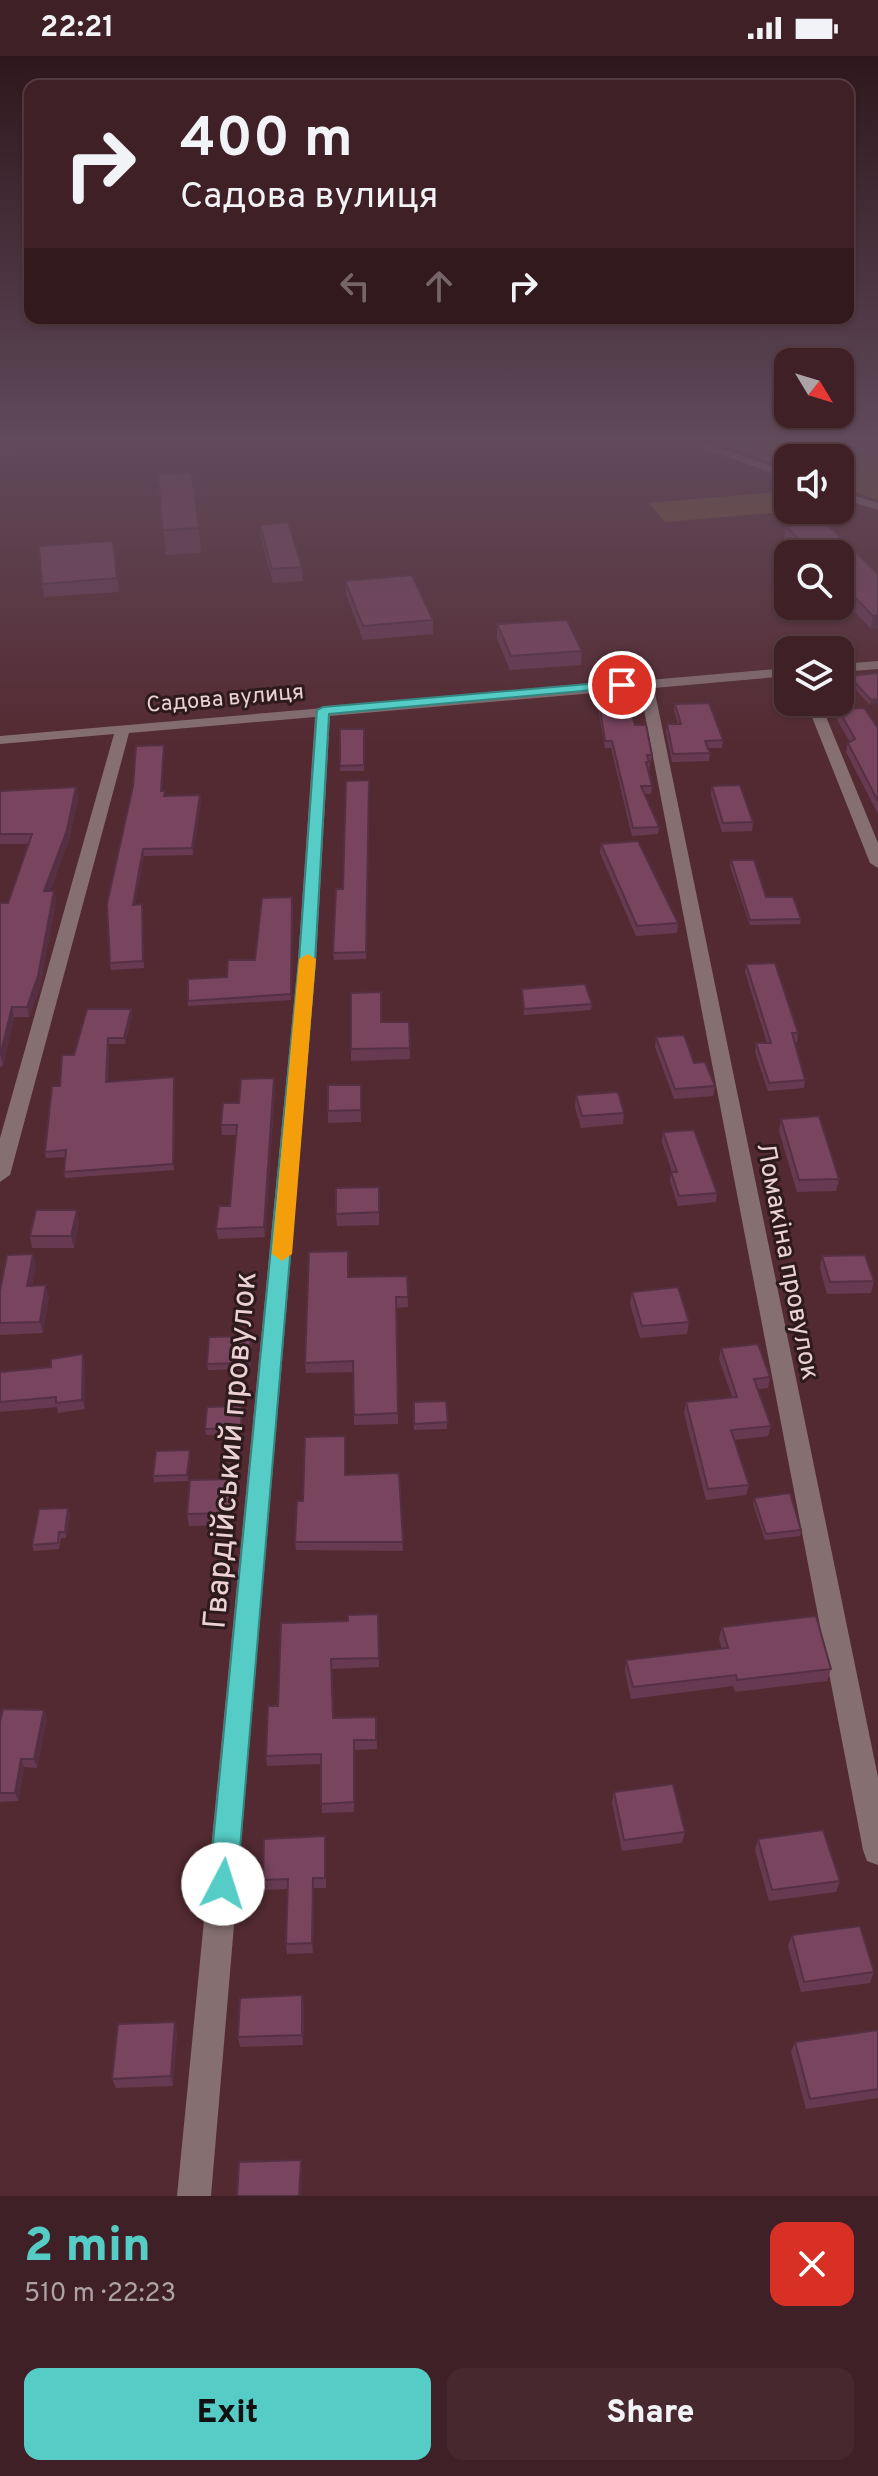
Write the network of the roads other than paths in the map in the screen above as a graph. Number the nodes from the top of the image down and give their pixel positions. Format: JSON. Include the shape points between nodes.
{"nodes":[{"id":1,"x":878,"y":665,"type":"edge"},
{"id":2,"x":854,"y":667,"type":"edge"},
{"id":3,"x":774,"y":673,"type":"edge"},
{"id":4,"x":646,"y":683,"type":"junction"},
{"id":5,"x":323,"y":710,"type":"junction"},
{"id":6,"x":819,"y":716,"type":"edge"},
{"id":7,"x":123,"y":729,"type":"junction"},
{"id":8,"x":0,"y":740,"type":"edge"},
{"id":9,"x":878,"y":863,"type":"edge"},
{"id":10,"x":0,"y":1175,"type":"edge"},
{"id":11,"x":878,"y":1850,"type":"edge"},
{"id":12,"x":194,"y":2196,"type":"edge"}],
"edges":[{"from":1,"to":2,"type":"street"},
{"from":3,"to":4,"type":"street","name":"Садова вулиця"},
{"from":4,"to":5,"type":"street","name":"Садова вулиця"},
{"from":4,"to":11,"type":"street","name":"Ломакіна провулок"},
{"from":5,"to":7,"type":"street","name":"Садова вулиця"},
{"from":5,"to":12,"type":"street","name":"Гвардійський провулок","via":[[295,1103]]},
{"from":6,"to":9,"type":"street"},
{"from":7,"to":8,"type":"street","name":"Садова вулиця"},
{"from":7,"to":10,"type":"street"}]}
